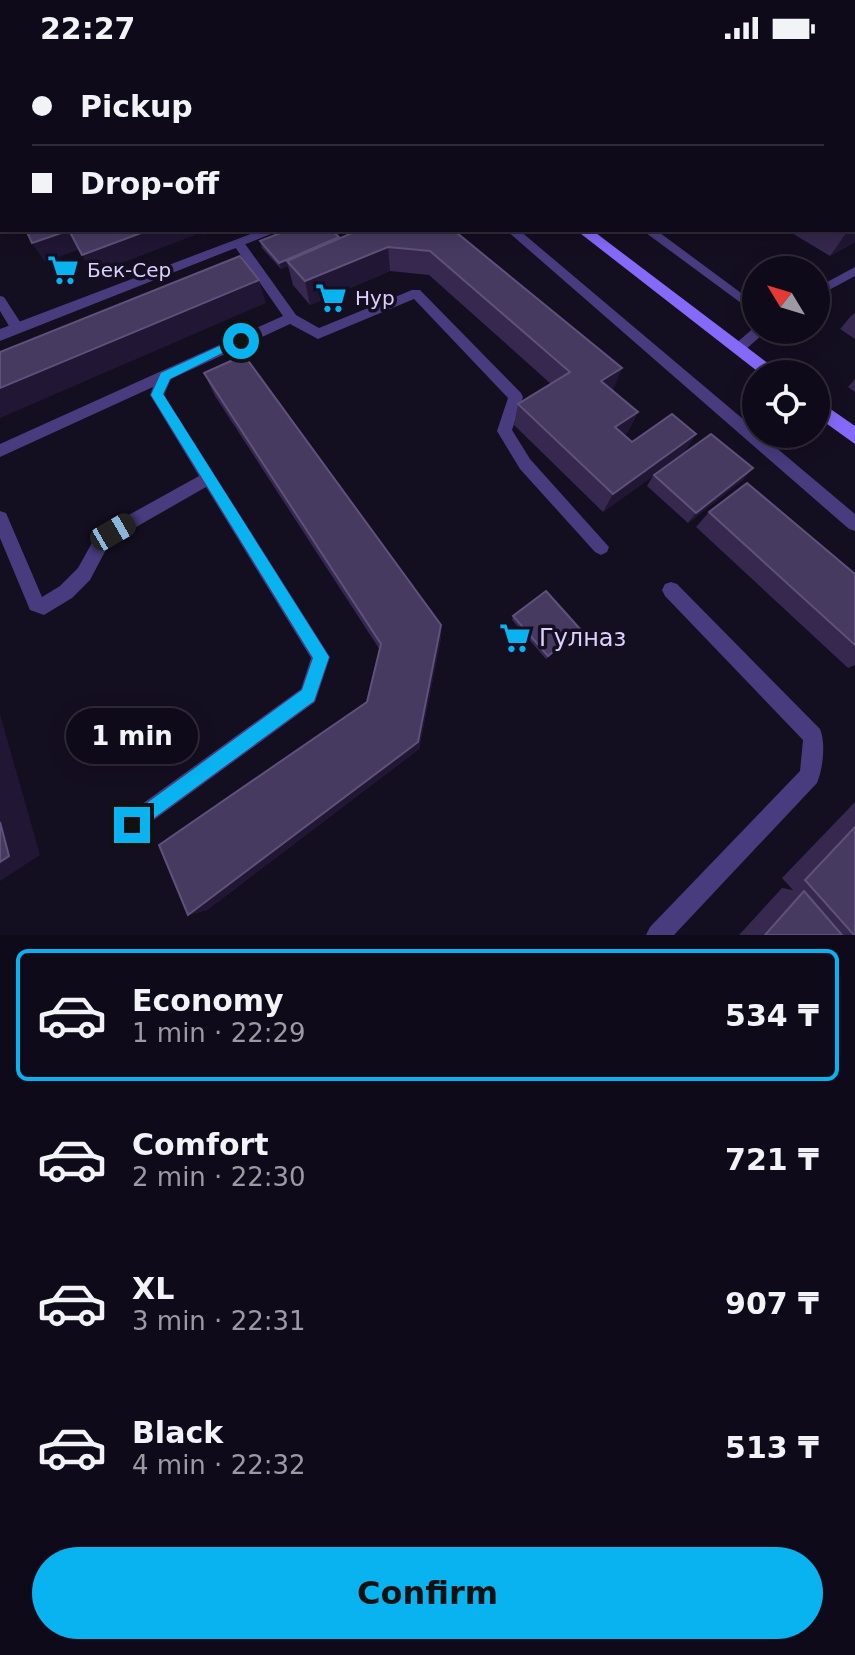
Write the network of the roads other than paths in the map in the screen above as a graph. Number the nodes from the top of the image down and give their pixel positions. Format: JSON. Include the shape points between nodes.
{"nodes":[{"id":1,"x":269,"y":232,"type":"edge"},
{"id":2,"x":514,"y":232,"type":"edge"},
{"id":3,"x":586,"y":232,"type":"edge"},
{"id":4,"x":651,"y":232,"type":"edge"},
{"id":5,"x":239,"y":244,"type":"junction"},
{"id":6,"x":855,"y":271,"type":"edge"},
{"id":7,"x":830,"y":285,"type":"edge"},
{"id":8,"x":0,"y":300,"type":"edge"},
{"id":9,"x":742,"y":300,"type":"edge"},
{"id":10,"x":291,"y":318,"type":"junction"},
{"id":11,"x":17,"y":328,"type":"junction"},
{"id":12,"x":0,"y":335,"type":"edge"},
{"id":13,"x":743,"y":344,"type":"edge"},
{"id":14,"x":739,"y":348,"type":"junction"},
{"id":15,"x":755,"y":360,"type":"edge"},
{"id":16,"x":165,"y":376,"type":"junction"},
{"id":17,"x":830,"y":417,"type":"edge"},
{"id":18,"x":855,"y":436,"type":"edge"},
{"id":19,"x":0,"y":451,"type":"edge"},
{"id":20,"x":209,"y":478,"type":"junction"},
{"id":21,"x":0,"y":518,"type":"edge"},
{"id":22,"x":855,"y":524,"type":"edge"},
{"id":23,"x":601,"y":547,"type":"dead end"},
{"id":24,"x":671,"y":590,"type":"dead end"},
{"id":25,"x":132,"y":825,"type":"dead end"},
{"id":26,"x":658,"y":935,"type":"edge"}],
"edges":[{"from":1,"to":5,"type":"street"},
{"from":2,"to":22,"type":"lane"},
{"from":3,"to":14,"type":"main road"},
{"from":4,"to":9,"type":"lane"},
{"from":5,"to":10,"type":"lane"},
{"from":5,"to":11,"type":"street"},
{"from":6,"to":7,"type":"lane"},
{"from":8,"to":11,"type":"lane"},
{"from":10,"to":16,"type":"lane"},
{"from":10,"to":23,"type":"lane","via":[[318,334],[416,293],[516,397],[504,431],[525,464]]},
{"from":11,"to":12,"type":"street"},
{"from":13,"to":14,"type":"lane"},
{"from":14,"to":15,"type":"main road"},
{"from":16,"to":19,"type":"lane"},
{"from":16,"to":20,"type":"lane","via":[[157,395]]},
{"from":17,"to":18,"type":"main road"},
{"from":20,"to":21,"type":"lane","via":[[104,537],[84,574],[44,606],[36,604]]},
{"from":20,"to":25,"type":"lane","via":[[321,657],[308,695]]},
{"from":24,"to":26,"type":"lane","via":[[813,736],[810,776]]}]}
